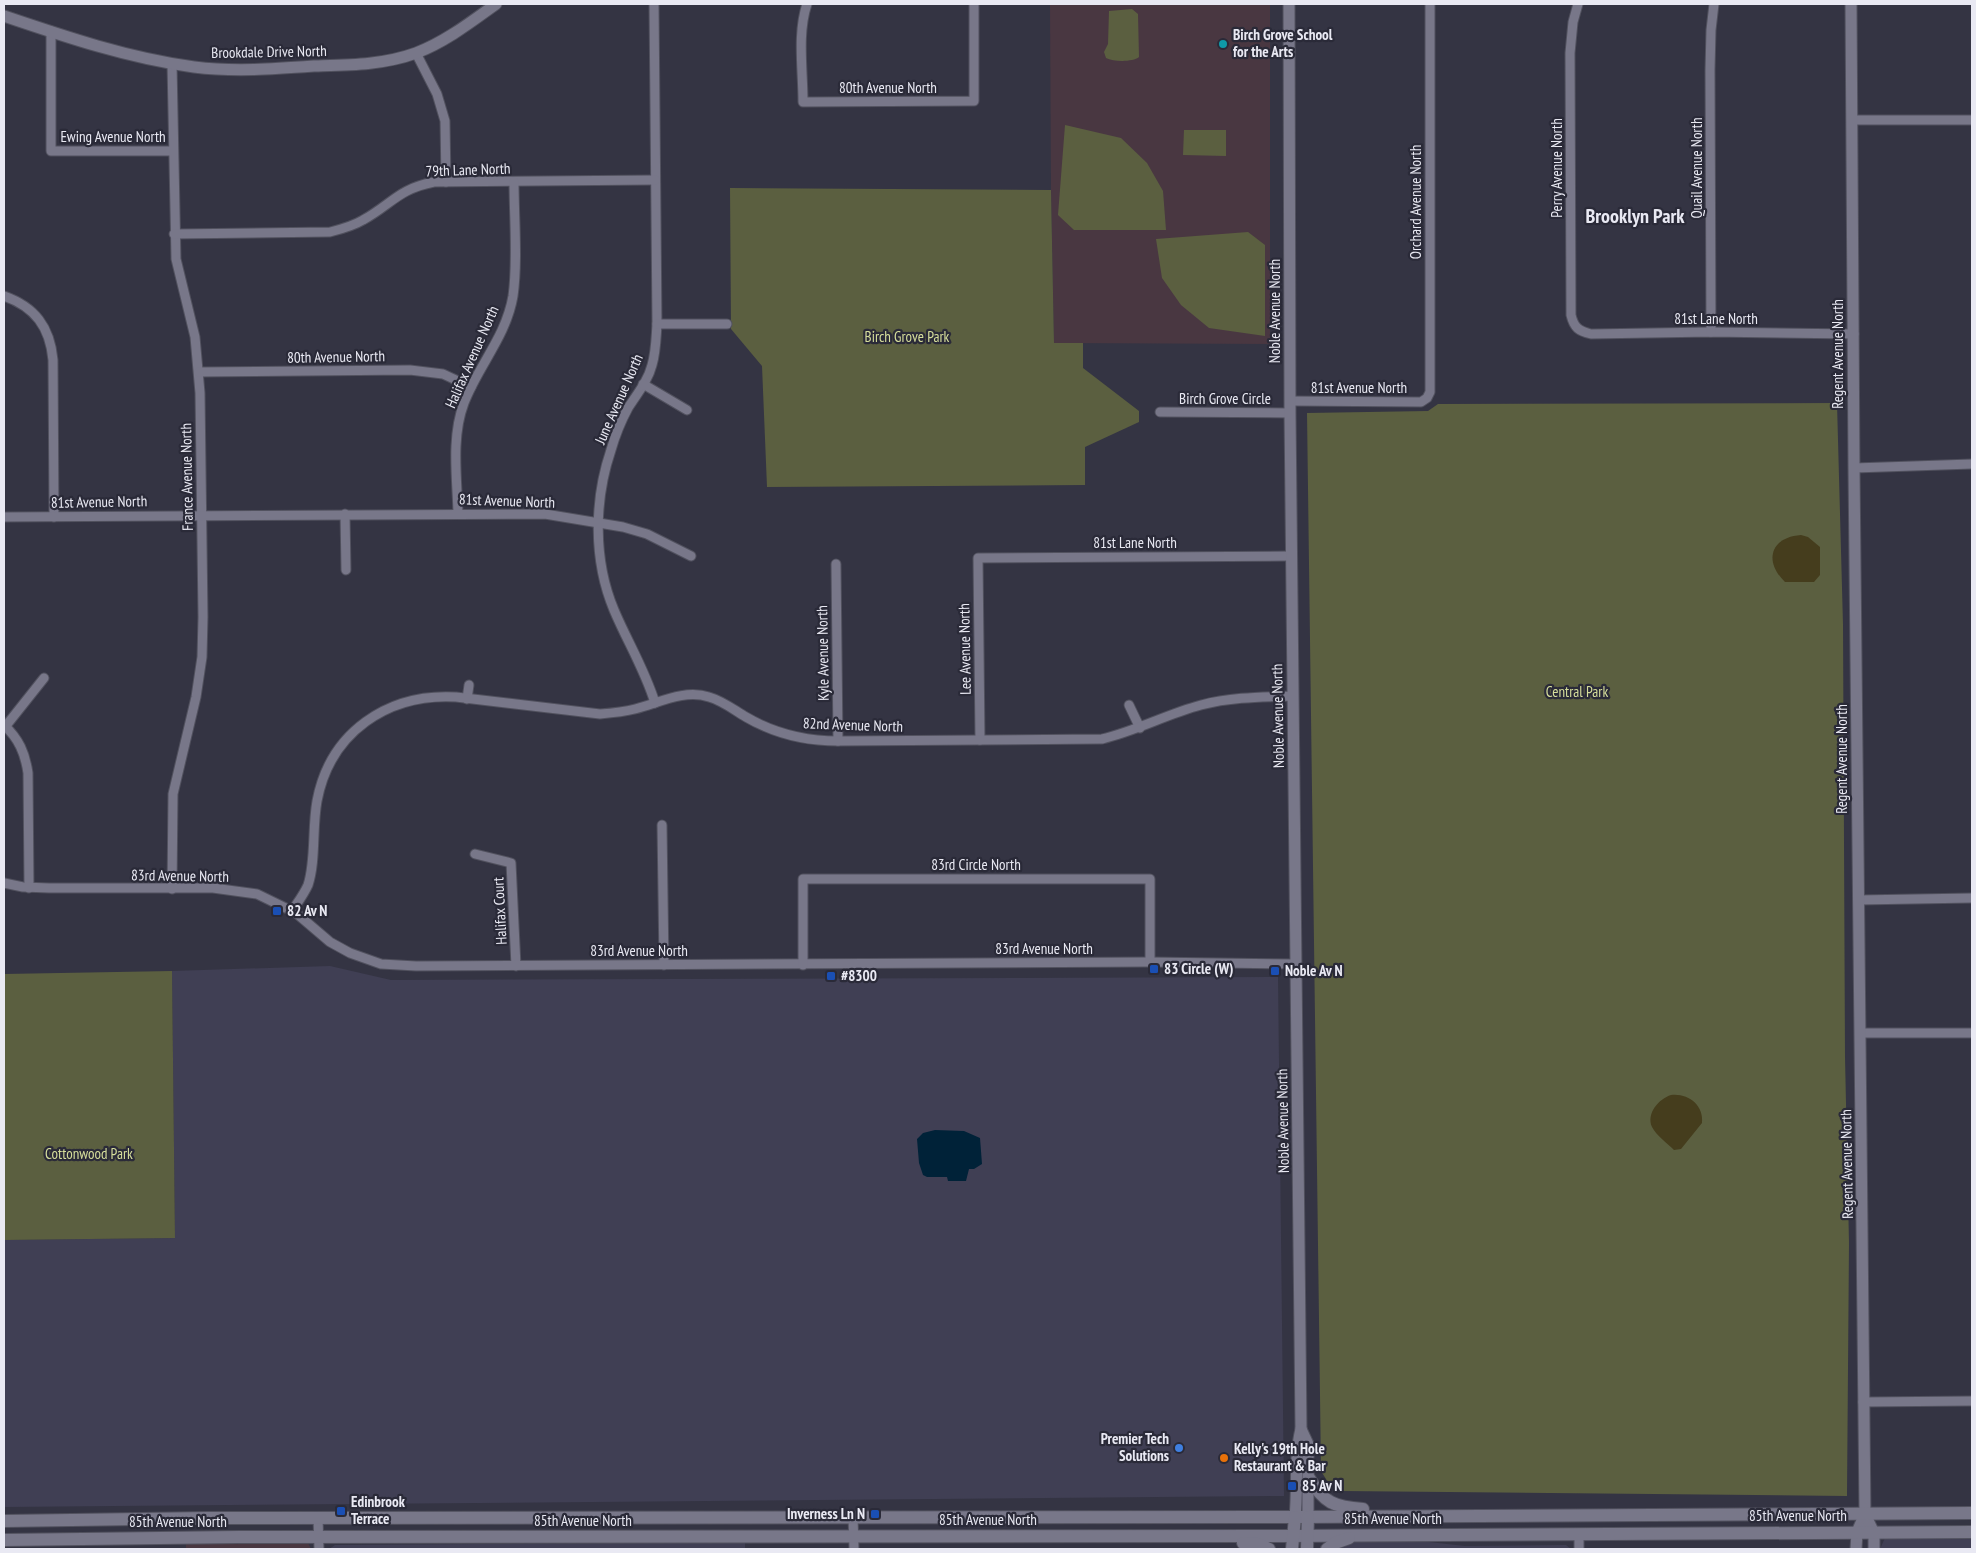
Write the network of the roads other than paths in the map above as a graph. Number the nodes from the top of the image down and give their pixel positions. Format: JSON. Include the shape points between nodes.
{"nodes":[{"id":1,"x":496,"y":4,"type":"edge"},
{"id":2,"x":654,"y":4,"type":"edge"},
{"id":3,"x":807,"y":4,"type":"edge"},
{"id":4,"x":974,"y":4,"type":"edge"},
{"id":5,"x":1290,"y":4,"type":"edge"},
{"id":6,"x":1430,"y":4,"type":"edge"},
{"id":7,"x":1578,"y":4,"type":"edge"},
{"id":8,"x":1714,"y":4,"type":"edge"},
{"id":9,"x":1851,"y":4,"type":"edge"},
{"id":10,"x":4,"y":16,"type":"edge"},
{"id":11,"x":51,"y":31,"type":"junction"},
{"id":12,"x":416,"y":53,"type":"junction"},
{"id":13,"x":172,"y":64,"type":"junction"},
{"id":14,"x":1852,"y":120,"type":"junction"},
{"id":15,"x":1972,"y":120,"type":"edge"},
{"id":16,"x":173,"y":151,"type":"junction"},
{"id":17,"x":655,"y":180,"type":"junction"},
{"id":18,"x":446,"y":182,"type":"junction"},
{"id":19,"x":514,"y":182,"type":"junction"},
{"id":20,"x":174,"y":234,"type":"junction"},
{"id":21,"x":4,"y":296,"type":"edge"},
{"id":22,"x":657,"y":324,"type":"junction"},
{"id":23,"x":727,"y":324,"type":"dead end"},
{"id":24,"x":1579,"y":331,"type":"joint"},
{"id":25,"x":1711,"y":332,"type":"junction"},
{"id":26,"x":1854,"y":334,"type":"junction"},
{"id":27,"x":199,"y":372,"type":"junction"},
{"id":28,"x":644,"y":384,"type":"junction"},
{"id":29,"x":471,"y":387,"type":"junction"},
{"id":30,"x":1427,"y":398,"type":"joint"},
{"id":31,"x":1290,"y":401,"type":"junction"},
{"id":32,"x":687,"y":410,"type":"dead end"},
{"id":33,"x":1160,"y":412,"type":"dead end"},
{"id":34,"x":1290,"y":413,"type":"junction"},
{"id":35,"x":1972,"y":464,"type":"edge"},
{"id":36,"x":1854,"y":468,"type":"junction"},
{"id":37,"x":458,"y":513,"type":"junction"},
{"id":38,"x":345,"y":514,"type":"junction"},
{"id":39,"x":202,"y":515,"type":"junction"},
{"id":40,"x":4,"y":517,"type":"edge"},
{"id":41,"x":54,"y":517,"type":"junction"},
{"id":42,"x":598,"y":523,"type":"junction"},
{"id":43,"x":691,"y":556,"type":"dead end"},
{"id":44,"x":1292,"y":556,"type":"junction"},
{"id":45,"x":978,"y":558,"type":"joint"},
{"id":46,"x":836,"y":564,"type":"dead end"},
{"id":47,"x":346,"y":570,"type":"dead end"},
{"id":48,"x":44,"y":678,"type":"dead end"},
{"id":49,"x":469,"y":686,"type":"dead end"},
{"id":50,"x":1293,"y":696,"type":"junction"},
{"id":51,"x":467,"y":699,"type":"junction"},
{"id":52,"x":655,"y":703,"type":"junction"},
{"id":53,"x":1129,"y":705,"type":"dead end"},
{"id":54,"x":4,"y":726,"type":"edge"},
{"id":55,"x":1140,"y":728,"type":"junction"},
{"id":56,"x":980,"y":740,"type":"junction"},
{"id":57,"x":838,"y":741,"type":"junction"},
{"id":58,"x":662,"y":825,"type":"dead end"},
{"id":59,"x":475,"y":854,"type":"dead end"},
{"id":60,"x":4,"y":883,"type":"edge"},
{"id":61,"x":29,"y":888,"type":"junction"},
{"id":62,"x":172,"y":889,"type":"junction"},
{"id":63,"x":1972,"y":898,"type":"edge"},
{"id":64,"x":1858,"y":900,"type":"junction"},
{"id":65,"x":292,"y":911,"type":"junction"},
{"id":66,"x":1150,"y":962,"type":"junction"},
{"id":67,"x":1296,"y":964,"type":"junction"},
{"id":68,"x":664,"y":965,"type":"junction"},
{"id":69,"x":803,"y":965,"type":"junction"},
{"id":70,"x":516,"y":966,"type":"junction"},
{"id":71,"x":1860,"y":1033,"type":"junction"},
{"id":72,"x":1972,"y":1033,"type":"edge"},
{"id":73,"x":1972,"y":1401,"type":"edge"},
{"id":74,"x":1863,"y":1402,"type":"junction"},
{"id":75,"x":1301,"y":1429,"type":"junction"},
{"id":76,"x":1309,"y":1478,"type":"junction"},
{"id":77,"x":1972,"y":1513,"type":"edge"},
{"id":78,"x":1865,"y":1514,"type":"junction"},
{"id":79,"x":1474,"y":1516,"type":"junction"},
{"id":80,"x":854,"y":1517,"type":"junction"},
{"id":81,"x":1295,"y":1517,"type":"junction"},
{"id":82,"x":1308,"y":1517,"type":"junction"},
{"id":83,"x":318,"y":1518,"type":"junction"},
{"id":84,"x":4,"y":1521,"type":"edge"},
{"id":85,"x":1858,"y":1532,"type":"junction"},
{"id":86,"x":1972,"y":1532,"type":"edge"},
{"id":87,"x":1874,"y":1533,"type":"junction"},
{"id":88,"x":1579,"y":1534,"type":"junction"},
{"id":89,"x":1366,"y":1535,"type":"junction"},
{"id":90,"x":1135,"y":1536,"type":"junction"},
{"id":91,"x":1293,"y":1536,"type":"junction"},
{"id":92,"x":1307,"y":1536,"type":"junction"},
{"id":93,"x":4,"y":1540,"type":"edge"},
{"id":94,"x":318,"y":1543,"type":"edge"},
{"id":95,"x":854,"y":1543,"type":"edge"},
{"id":96,"x":1269,"y":1549,"type":"edge"},
{"id":97,"x":1292,"y":1549,"type":"edge"},
{"id":98,"x":1307,"y":1549,"type":"edge"},
{"id":99,"x":1327,"y":1549,"type":"edge"},
{"id":100,"x":1579,"y":1549,"type":"edge"},
{"id":101,"x":1856,"y":1549,"type":"edge"},
{"id":102,"x":1874,"y":1549,"type":"edge"}],
"edges":[{"from":1,"to":12,"type":"street","name":"Brookdale Drive North","via":[[440,42]]},
{"from":2,"to":17,"type":"street","name":"June Avenue North"},
{"from":3,"to":4,"type":"street","name":"80th Avenue North","via":[[802,30],[803,102],[974,101]]},
{"from":5,"to":31,"type":"street","name":"Noble Avenue North"},
{"from":6,"to":30,"type":"street","name":"Orchard Avenue North","via":[[1431,385]]},
{"from":7,"to":24,"type":"street","name":"Perry Avenue North","via":[[1570,53],[1571,315]]},
{"from":8,"to":25,"type":"street","name":"Quail Avenue North","via":[[1710,70]]},
{"from":9,"to":14,"type":"street","name":"Regent Avenue North"},
{"from":10,"to":11,"type":"street","name":"Brookdale Drive North"},
{"from":11,"to":13,"type":"street","name":"Brookdale Drive North","via":[[133,56]]},
{"from":11,"to":16,"type":"street","name":"Ewing Avenue North","via":[[51,151]]},
{"from":12,"to":13,"type":"street","name":"Brookdale Drive North","via":[[369,64],[258,70]]},
{"from":12,"to":18,"type":"street","via":[[445,121]]},
{"from":13,"to":16,"type":"street","name":"France Avenue North"},
{"from":14,"to":15,"type":"street"},
{"from":14,"to":26,"type":"street","name":"Regent Avenue North"},
{"from":16,"to":20,"type":"street","name":"France Avenue North"},
{"from":17,"to":19,"type":"street","name":"79th Lane North"},
{"from":17,"to":22,"type":"street","name":"June Avenue North"},
{"from":18,"to":19,"type":"street","name":"79th Lane North"},
{"from":18,"to":20,"type":"street","name":"79th Lane North","via":[[418,185],[404,191],[362,221],[330,232]]},
{"from":19,"to":29,"type":"street","name":"Halifax Avenue North","via":[[513,296],[498,342]]},
{"from":20,"to":27,"type":"street","name":"France Avenue North"},
{"from":21,"to":41,"type":"street","via":[[24,305],[35,315],[51,343]]},
{"from":22,"to":23,"type":"street"},
{"from":22,"to":28,"type":"street","name":"June Avenue North","via":[[652,366]]},
{"from":24,"to":25,"type":"street","name":"81st Lane North","via":[[1591,334]]},
{"from":25,"to":26,"type":"street","name":"81st Lane North"},
{"from":26,"to":36,"type":"street","name":"Regent Avenue North"},
{"from":27,"to":29,"type":"street","name":"80th Avenue North","via":[[410,370],[442,374]]},
{"from":27,"to":39,"type":"street","name":"France Avenue North"},
{"from":28,"to":32,"type":"street"},
{"from":28,"to":42,"type":"street","name":"June Avenue North","via":[[628,408],[606,463]]},
{"from":29,"to":37,"type":"street","name":"Halifax Avenue North","via":[[458,427]]},
{"from":30,"to":31,"type":"street","name":"81st Avenue North","via":[[1421,402]]},
{"from":31,"to":34,"type":"street","name":"Noble Avenue North"},
{"from":33,"to":34,"type":"street","name":"Birch Grove Circle"},
{"from":34,"to":44,"type":"street","name":"Noble Avenue North"},
{"from":35,"to":36,"type":"street"},
{"from":36,"to":64,"type":"street","name":"Regent Avenue North"},
{"from":37,"to":38,"type":"street","name":"81st Avenue North"},
{"from":37,"to":42,"type":"street","name":"81st Avenue North","via":[[546,514]]},
{"from":38,"to":39,"type":"street","name":"81st Avenue North"},
{"from":38,"to":47,"type":"street"},
{"from":39,"to":41,"type":"street","name":"81st Avenue North"},
{"from":39,"to":62,"type":"street","name":"France Avenue North","via":[[202,658],[173,794]]},
{"from":40,"to":41,"type":"street","name":"81st Avenue North"},
{"from":42,"to":43,"type":"street","name":"81st Avenue North","via":[[647,534]]},
{"from":42,"to":52,"type":"street","name":"June Avenue North","via":[[605,580],[613,608],[646,676]]},
{"from":44,"to":45,"type":"street","name":"81st Lane North"},
{"from":44,"to":50,"type":"street","name":"Noble Avenue North"},
{"from":45,"to":56,"type":"street","name":"Lee Avenue North"},
{"from":46,"to":57,"type":"street","name":"Kyle Avenue North"},
{"from":48,"to":54,"type":"street"},
{"from":49,"to":51,"type":"street"},
{"from":50,"to":55,"type":"street","name":"82nd Avenue North","via":[[1201,705]]},
{"from":50,"to":67,"type":"street","name":"Noble Avenue North"},
{"from":51,"to":52,"type":"street","name":"82nd Avenue North","via":[[600,714],[618,713]]},
{"from":51,"to":65,"type":"street","name":"82nd Avenue North","via":[[436,696],[394,704],[376,714],[344,742],[333,759],[317,799],[311,875]]},
{"from":52,"to":57,"type":"street","name":"82nd Avenue North","via":[[693,694],[710,697],[784,735]]},
{"from":53,"to":55,"type":"street"},
{"from":54,"to":61,"type":"street","via":[[22,748],[27,767]]},
{"from":55,"to":56,"type":"street","name":"82nd Avenue North","via":[[1102,739]]},
{"from":56,"to":57,"type":"street","name":"82nd Avenue North"},
{"from":58,"to":68,"type":"street"},
{"from":59,"to":70,"type":"street","name":"Halifax Court","via":[[511,862]]},
{"from":60,"to":61,"type":"street","name":"83rd Avenue North"},
{"from":61,"to":62,"type":"street","name":"83rd Avenue North"},
{"from":62,"to":65,"type":"street","name":"83rd Avenue North","via":[[242,891],[257,894]]},
{"from":63,"to":64,"type":"street"},
{"from":64,"to":71,"type":"street","name":"Regent Avenue North"},
{"from":65,"to":70,"type":"street","name":"83rd Avenue North","via":[[330,942],[380,964]]},
{"from":66,"to":67,"type":"street","name":"83rd Avenue North"},
{"from":66,"to":69,"type":"street","name":"83rd Avenue North"},
{"from":66,"to":69,"type":"street","name":"83rd Circle North","via":[[1150,879],[803,879]]},
{"from":67,"to":75,"type":"street","name":"Noble Avenue North"},
{"from":68,"to":69,"type":"street","name":"83rd Avenue North"},
{"from":68,"to":70,"type":"street","name":"83rd Avenue North"},
{"from":71,"to":72,"type":"street"},
{"from":71,"to":74,"type":"street","name":"Regent Avenue North"},
{"from":73,"to":74,"type":"street"},
{"from":74,"to":78,"type":"street","name":"Regent Avenue North"},
{"from":75,"to":76,"type":"street","name":"Noble Avenue North","via":[[1308,1444]]},
{"from":75,"to":81,"type":"street","name":"Noble Avenue North","via":[[1297,1445]]},
{"from":76,"to":79,"type":"main road","via":[[1323,1498],[1341,1507],[1459,1508]]},
{"from":76,"to":82,"type":"street","name":"Noble Avenue North"},
{"from":77,"to":78,"type":"main road","name":"85th Avenue North"},
{"from":78,"to":79,"type":"main road","name":"85th Avenue North"},
{"from":78,"to":85,"type":"street","name":"Regent Avenue North"},
{"from":78,"to":87,"type":"street","name":"Regent Avenue North"},
{"from":79,"to":82,"type":"main road","name":"85th Avenue North"},
{"from":80,"to":81,"type":"main road","name":"85th Avenue North"},
{"from":80,"to":83,"type":"main road","name":"85th Avenue North"},
{"from":80,"to":95,"type":"street"},
{"from":81,"to":82,"type":"main road","name":"85th Avenue North"},
{"from":81,"to":91,"type":"main road"},
{"from":82,"to":92,"type":"main road"},
{"from":83,"to":84,"type":"main road","name":"85th Avenue North"},
{"from":83,"to":94,"type":"street"},
{"from":85,"to":87,"type":"main road","name":"85th Avenue North"},
{"from":85,"to":88,"type":"main road","name":"85th Avenue North"},
{"from":85,"to":101,"type":"street","name":"Regent Avenue North"},
{"from":86,"to":87,"type":"main road","name":"85th Avenue North"},
{"from":87,"to":102,"type":"street","name":"Regent Avenue North"},
{"from":88,"to":89,"type":"main road","name":"85th Avenue North"},
{"from":88,"to":100,"type":"street"},
{"from":89,"to":92,"type":"main road","name":"85th Avenue North"},
{"from":89,"to":99,"type":"main road","via":[[1340,1540]]},
{"from":90,"to":91,"type":"main road","name":"85th Avenue North"},
{"from":90,"to":95,"type":"main road","name":"85th Avenue North"},
{"from":90,"to":96,"type":"main road","via":[[1158,1544],[1249,1543]]},
{"from":91,"to":92,"type":"main road","name":"85th Avenue North"},
{"from":91,"to":97,"type":"main road"},
{"from":92,"to":98,"type":"main road"},
{"from":93,"to":94,"type":"main road","name":"85th Avenue North"},
{"from":94,"to":95,"type":"main road","name":"85th Avenue North"}]}
